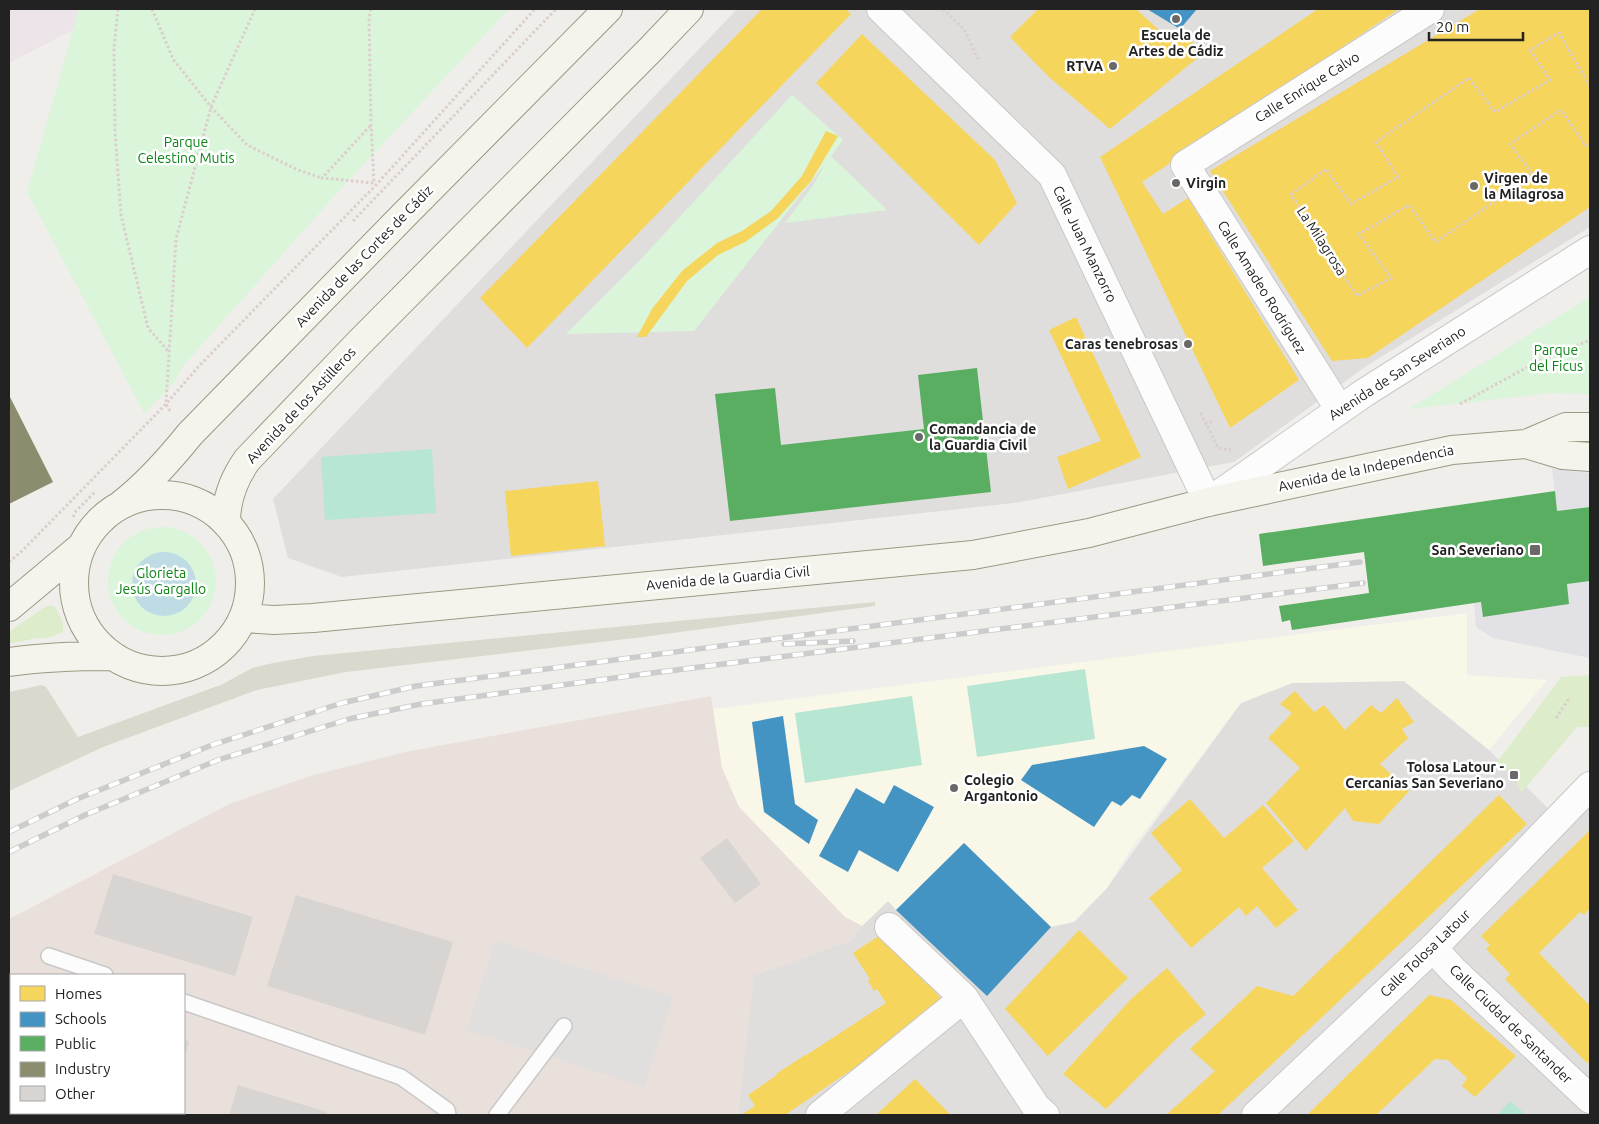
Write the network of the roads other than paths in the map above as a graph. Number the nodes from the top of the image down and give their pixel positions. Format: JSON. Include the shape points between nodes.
{"nodes":[{"id":1,"x":608,"y":9,"type":"edge"},
{"id":2,"x":689,"y":9,"type":"edge"},
{"id":3,"x":881,"y":9,"type":"edge"},
{"id":4,"x":1430,"y":9,"type":"edge"},
{"id":5,"x":1184,"y":165,"type":"joint"},
{"id":6,"x":1590,"y":250,"type":"edge"},
{"id":7,"x":1340,"y":410,"type":"junction"},
{"id":8,"x":1590,"y":427,"type":"edge"},
{"id":9,"x":1526,"y":444,"type":"junction"},
{"id":10,"x":1590,"y":457,"type":"edge"},
{"id":11,"x":1208,"y":502,"type":"junction"},
{"id":12,"x":122,"y":504,"type":"junction"},
{"id":13,"x":226,"y":522,"type":"junction"},
{"id":14,"x":82,"y":546,"type":"junction"},
{"id":15,"x":9,"y":607,"type":"edge"},
{"id":16,"x":243,"y":618,"type":"junction"},
{"id":17,"x":113,"y":656,"type":"junction"},
{"id":18,"x":9,"y":662,"type":"edge"},
{"id":19,"x":1590,"y":786,"type":"edge"},
{"id":20,"x":889,"y":927,"type":"dead end"},
{"id":21,"x":1433,"y":948,"type":"junction"},
{"id":22,"x":49,"y":956,"type":"dead end"},
{"id":23,"x":102,"y":974,"type":"edge"},
{"id":24,"x":964,"y":998,"type":"junction"},
{"id":25,"x":185,"y":1002,"type":"edge"},
{"id":26,"x":564,"y":1026,"type":"dead end"},
{"id":27,"x":1587,"y":1089,"type":"edge"},
{"id":28,"x":448,"y":1115,"type":"edge"},
{"id":29,"x":497,"y":1115,"type":"edge"},
{"id":30,"x":820,"y":1115,"type":"edge"},
{"id":31,"x":1045,"y":1115,"type":"edge"},
{"id":32,"x":1256,"y":1115,"type":"edge"}],
"edges":[{"from":1,"to":12,"type":"main road","name":"Avenida de las Cortes de Cádiz","via":[[190,434],[160,470]]},
{"from":2,"to":13,"type":"main road","name":"Avenida de los Astilleros","via":[[247,460],[236,476],[228,498]]},
{"from":3,"to":11,"type":"street","name":"Calle Juan Manzorro","via":[[1052,175]]},
{"from":4,"to":5,"type":"street","name":"Calle Enrique Calvo"},
{"from":5,"to":7,"type":"street","name":"Calle Amadeo Rodríguez"},
{"from":6,"to":7,"type":"street","name":"Avenida de San Severiano"},
{"from":7,"to":11,"type":"street","name":"Avenida de San Severiano"},
{"from":8,"to":9,"type":"main road","name":"Avenida de la Independencia","via":[[1566,427]]},
{"from":9,"to":10,"type":"main road","name":"Avenida de la Independencia","via":[[1564,455]]},
{"from":9,"to":11,"type":"main road","name":"Avenida de la Independencia","via":[[1452,450]]},
{"from":11,"to":16,"type":"main road","name":"Avenida de la Guardia Civil","via":[[1089,533],[972,555],[312,618]]},
{"from":12,"to":13,"type":"main road","via":[[140,497],[177,496],[212,510]]},
{"from":12,"to":14,"type":"main road","via":[[106,515]]},
{"from":13,"to":16,"type":"main road","via":[[236,534],[247,561],[250,590]]},
{"from":14,"to":15,"type":"main road"},
{"from":14,"to":17,"type":"main road","via":[[74,587],[78,607],[85,626],[97,643]]},
{"from":16,"to":17,"type":"main road","via":[[229,640],[210,657],[187,667],[161,671],[136,667]]},
{"from":17,"to":18,"type":"main road","via":[[67,656]]},
{"from":19,"to":21,"type":"street","name":"Calle Tolosa Latour"},
{"from":20,"to":24,"type":"street"},
{"from":21,"to":27,"type":"street","name":"Calle Ciudad de Santander"},
{"from":21,"to":32,"type":"street","name":"Calle Tolosa Latour"},
{"from":22,"to":23,"type":"lane"},
{"from":24,"to":30,"type":"street"},
{"from":24,"to":31,"type":"street","via":[[1036,1107]]},
{"from":25,"to":28,"type":"lane","via":[[401,1077],[447,1110]]},
{"from":26,"to":29,"type":"lane"}]}
